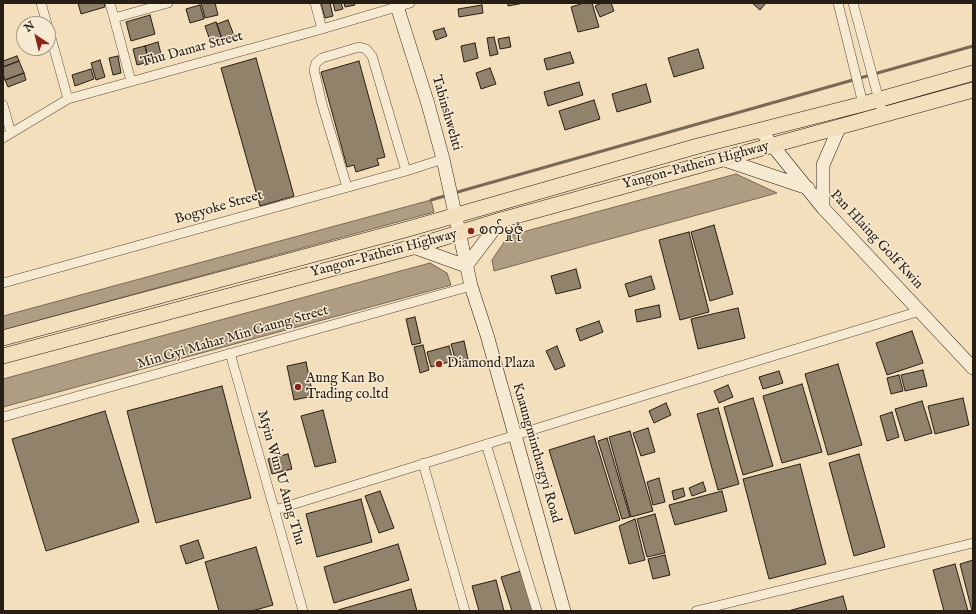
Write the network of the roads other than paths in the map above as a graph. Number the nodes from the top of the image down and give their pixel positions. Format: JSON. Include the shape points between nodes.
{"nodes":[{"id":1,"x":41,"y":3,"type":"edge"},
{"id":2,"x":110,"y":3,"type":"edge"},
{"id":3,"x":168,"y":3,"type":"edge"},
{"id":4,"x":315,"y":3,"type":"edge"},
{"id":5,"x":410,"y":3,"type":"edge"},
{"id":6,"x":838,"y":3,"type":"edge"},
{"id":7,"x":853,"y":3,"type":"edge"},
{"id":8,"x":396,"y":5,"type":"edge"},
{"id":9,"x":45,"y":16,"type":"edge"},
{"id":10,"x":114,"y":18,"type":"junction"},
{"id":11,"x":322,"y":29,"type":"junction"},
{"id":12,"x":56,"y":56,"type":"edge"},
{"id":13,"x":973,"y":73,"type":"edge"},
{"id":14,"x":131,"y":81,"type":"junction"},
{"id":15,"x":973,"y":90,"type":"edge"},
{"id":16,"x":68,"y":99,"type":"junction"},
{"id":17,"x":879,"y":99,"type":"junction"},
{"id":18,"x":862,"y":104,"type":"junction"},
{"id":19,"x":3,"y":105,"type":"edge"},
{"id":20,"x":883,"y":115,"type":"junction"},
{"id":21,"x":839,"y":128,"type":"junction"},
{"id":22,"x":760,"y":130,"type":"junction"},
{"id":23,"x":7,"y":135,"type":"edge"},
{"id":24,"x":773,"y":146,"type":"junction"},
{"id":25,"x":442,"y":159,"type":"junction"},
{"id":26,"x":722,"y":159,"type":"junction"},
{"id":27,"x":406,"y":171,"type":"junction"},
{"id":28,"x":347,"y":187,"type":"junction"},
{"id":29,"x":808,"y":188,"type":"junction"},
{"id":30,"x":823,"y":208,"type":"junction"},
{"id":31,"x":454,"y":216,"type":"junction"},
{"id":32,"x":500,"y":220,"type":"junction"},
{"id":33,"x":459,"y":234,"type":"junction"},
{"id":34,"x":413,"y":247,"type":"junction"},
{"id":35,"x":466,"y":266,"type":"junction"},
{"id":36,"x":3,"y":283,"type":"edge"},
{"id":37,"x":471,"y":286,"type":"junction"},
{"id":38,"x":920,"y":311,"type":"junction"},
{"id":39,"x":3,"y":338,"type":"edge"},
{"id":40,"x":230,"y":353,"type":"junction"},
{"id":41,"x":3,"y":356,"type":"edge"},
{"id":42,"x":973,"y":368,"type":"edge"},
{"id":43,"x":3,"y":417,"type":"edge"},
{"id":44,"x":514,"y":435,"type":"junction"},
{"id":45,"x":486,"y":444,"type":"junction"},
{"id":46,"x":423,"y":464,"type":"junction"},
{"id":47,"x":275,"y":510,"type":"junction"},
{"id":48,"x":973,"y":543,"type":"edge"},
{"id":49,"x":303,"y":611,"type":"edge"},
{"id":50,"x":465,"y":611,"type":"edge"},
{"id":51,"x":537,"y":611,"type":"edge"},
{"id":52,"x":564,"y":611,"type":"edge"},
{"id":53,"x":696,"y":611,"type":"edge"}],
"edges":[{"from":1,"to":9,"type":"street"},
{"from":2,"to":10,"type":"street"},
{"from":3,"to":10,"type":"street"},
{"from":4,"to":11,"type":"street"},
{"from":5,"to":8,"type":"street","name":"Thu Damar Street"},
{"from":6,"to":18,"type":"street"},
{"from":7,"to":17,"type":"street"},
{"from":8,"to":11,"type":"street","name":"Thu Damar Street"},
{"from":8,"to":25,"type":"street","name":"Tabinshwehti","via":[[426,97]]},
{"from":10,"to":14,"type":"street"},
{"from":11,"to":14,"type":"street","name":"Thu Damar Street"},
{"from":12,"to":16,"type":"street"},
{"from":13,"to":17,"type":"main road","name":"Yangon-Pathein Highway"},
{"from":14,"to":16,"type":"street","name":"Thu Damar Street"},
{"from":15,"to":20,"type":"main road","name":"Yangon-Pathein Highway"},
{"from":16,"to":23,"type":"street","name":"Thu Damar Street"},
{"from":17,"to":18,"type":"main road","name":"Yangon-Pathein Highway"},
{"from":17,"to":20,"type":"street"},
{"from":18,"to":22,"type":"main road","name":"Yangon-Pathein Highway"},
{"from":19,"to":23,"type":"street"},
{"from":20,"to":21,"type":"main road","name":"Yangon-Pathein Highway"},
{"from":21,"to":24,"type":"main road","name":"Yangon-Pathein Highway"},
{"from":21,"to":30,"type":"street","via":[[823,165]]},
{"from":22,"to":24,"type":"street","name":"Pan Hlaing Golf Kwin"},
{"from":22,"to":31,"type":"main road","name":"Yangon-Pathein Highway"},
{"from":24,"to":26,"type":"main road","name":"Yangon-Pathein Highway"},
{"from":24,"to":29,"type":"street","name":"Pan Hlaing Golf Kwin"},
{"from":25,"to":27,"type":"street","name":"Bogyoke Street"},
{"from":25,"to":31,"type":"street","name":"Tabinshwehti"},
{"from":26,"to":29,"type":"street"},
{"from":26,"to":32,"type":"main road","name":"Yangon-Pathein Highway"},
{"from":27,"to":28,"type":"street","name":"Bogyoke Street"},
{"from":27,"to":28,"type":"street","via":[[372,56],[366,49],[359,47],[322,58],[316,63],[314,70]]},
{"from":28,"to":36,"type":"street","name":"Bogyoke Street"},
{"from":29,"to":30,"type":"street","name":"Pan Hlaing Golf Kwin"},
{"from":30,"to":38,"type":"street","name":"Pan Hlaing Golf Kwin"},
{"from":31,"to":33,"type":"street","name":"Tabinshwehti"},
{"from":31,"to":39,"type":"main road","name":"Yangon-Pathein Highway"},
{"from":32,"to":33,"type":"main road","name":"Yangon-Pathein Highway"},
{"from":32,"to":35,"type":"street"},
{"from":33,"to":34,"type":"main road","name":"Yangon-Pathein Highway"},
{"from":33,"to":35,"type":"street","name":"Knaungminthargyi Road"},
{"from":34,"to":35,"type":"street"},
{"from":34,"to":41,"type":"main road","name":"Yangon-Pathein Highway"},
{"from":35,"to":37,"type":"street","name":"Knaungminthargyi Road"},
{"from":37,"to":40,"type":"street","name":"Min Gyi Mahar Min Gaung Street"},
{"from":37,"to":44,"type":"street","name":"Knaungminthargyi Road"},
{"from":38,"to":42,"type":"street","name":"Pan Hlaing Golf Kwin"},
{"from":38,"to":44,"type":"street"},
{"from":40,"to":43,"type":"street","name":"Min Gyi Mahar Min Gaung Street"},
{"from":40,"to":47,"type":"street","name":"Myin Wun U Aung Thu"},
{"from":44,"to":45,"type":"street"},
{"from":44,"to":52,"type":"street","name":"Knaungminthargyi Road"},
{"from":45,"to":46,"type":"street"},
{"from":45,"to":51,"type":"street"},
{"from":46,"to":47,"type":"street"},
{"from":46,"to":50,"type":"street"},
{"from":47,"to":49,"type":"street","name":"Myin Wun U Aung Thu"},
{"from":48,"to":53,"type":"street"}]}
